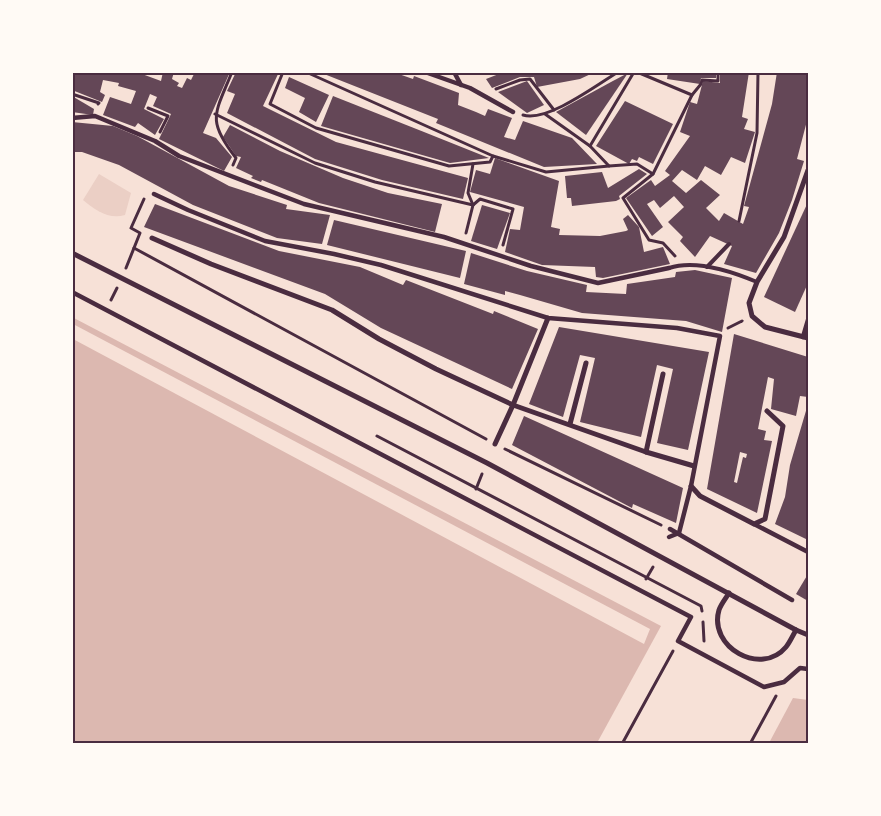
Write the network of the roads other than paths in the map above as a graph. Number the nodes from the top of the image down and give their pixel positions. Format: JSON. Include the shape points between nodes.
{"nodes":[{"id":1,"x":425,"y":72,"type":"edge"},
{"id":2,"x":454,"y":72,"type":"edge"},
{"id":3,"x":461,"y":85,"type":"junction"},
{"id":4,"x":512,"y":112,"type":"road end"},
{"id":5,"x":72,"y":118,"type":"edge"},
{"id":6,"x":808,"y":170,"type":"edge"},
{"id":7,"x":154,"y":194,"type":"road end"},
{"id":8,"x":152,"y":238,"type":"dead end"},
{"id":9,"x":729,"y":244,"type":"dead end"},
{"id":10,"x":73,"y":254,"type":"edge"},
{"id":11,"x":707,"y":267,"type":"junction"},
{"id":12,"x":669,"y":268,"type":"joint"},
{"id":13,"x":757,"y":282,"type":"junction"},
{"id":14,"x":72,"y":292,"type":"edge"},
{"id":15,"x":548,"y":318,"type":"junction"},
{"id":16,"x":808,"y":320,"type":"edge"},
{"id":17,"x":806,"y":338,"type":"edge"},
{"id":18,"x":586,"y":363,"type":"dead end"},
{"id":19,"x":663,"y":374,"type":"dead end"},
{"id":20,"x":513,"y":405,"type":"junction"},
{"id":21,"x":767,"y":411,"type":"dead end"},
{"id":22,"x":570,"y":424,"type":"junction"},
{"id":23,"x":495,"y":444,"type":"road end"},
{"id":24,"x":646,"y":452,"type":"junction"},
{"id":25,"x":694,"y":466,"type":"junction"},
{"id":26,"x":691,"y":486,"type":"junction"},
{"id":27,"x":754,"y":524,"type":"junction"},
{"id":28,"x":670,"y":529,"type":"road end"},
{"id":29,"x":679,"y":533,"type":"junction"},
{"id":30,"x":669,"y":537,"type":"dead end"},
{"id":31,"x":808,"y":552,"type":"edge"},
{"id":32,"x":729,"y":593,"type":"junction"},
{"id":33,"x":792,"y":600,"type":"dead end"},
{"id":34,"x":796,"y":630,"type":"junction"},
{"id":35,"x":808,"y":635,"type":"edge"},
{"id":36,"x":808,"y":669,"type":"edge"}],
"edges":[{"from":1,"to":3,"type":"street"},
{"from":2,"to":3,"type":"street"},
{"from":3,"to":4,"type":"street"},
{"from":5,"to":12,"type":"street","via":[[95,116],[155,141],[179,156],[304,204],[464,243],[530,266],[598,283]]},
{"from":6,"to":13,"type":"street","via":[[784,237]]},
{"from":7,"to":15,"type":"street","via":[[265,241],[381,265]]},
{"from":8,"to":20,"type":"street","via":[[332,310],[428,364]]},
{"from":9,"to":11,"type":"lane"},
{"from":10,"to":32,"type":"street","via":[[487,463]]},
{"from":11,"to":12,"type":"lane","via":[[682,264]]},
{"from":11,"to":13,"type":"lane"},
{"from":13,"to":17,"type":"street","via":[[749,303],[752,316],[765,327]]},
{"from":14,"to":36,"type":"street","via":[[691,617],[678,641],[764,687],[784,682],[800,668]]},
{"from":15,"to":20,"type":"street"},
{"from":15,"to":25,"type":"street","via":[[677,328],[720,336]]},
{"from":16,"to":17,"type":"street"},
{"from":18,"to":22,"type":"street"},
{"from":19,"to":24,"type":"street"},
{"from":20,"to":22,"type":"street"},
{"from":20,"to":23,"type":"street"},
{"from":21,"to":27,"type":"street","via":[[783,426],[765,518]]},
{"from":22,"to":24,"type":"street"},
{"from":24,"to":25,"type":"street"},
{"from":25,"to":26,"type":"street"},
{"from":26,"to":27,"type":"street","via":[[700,496]]},
{"from":26,"to":29,"type":"street"},
{"from":27,"to":31,"type":"street"},
{"from":28,"to":29,"type":"street"},
{"from":29,"to":30,"type":"street"},
{"from":29,"to":33,"type":"street"},
{"from":32,"to":34,"type":"street"},
{"from":32,"to":34,"type":"street","via":[[719,611],[719,631],[730,649],[748,659],[768,658],[786,648]]},
{"from":34,"to":35,"type":"street"}]}
